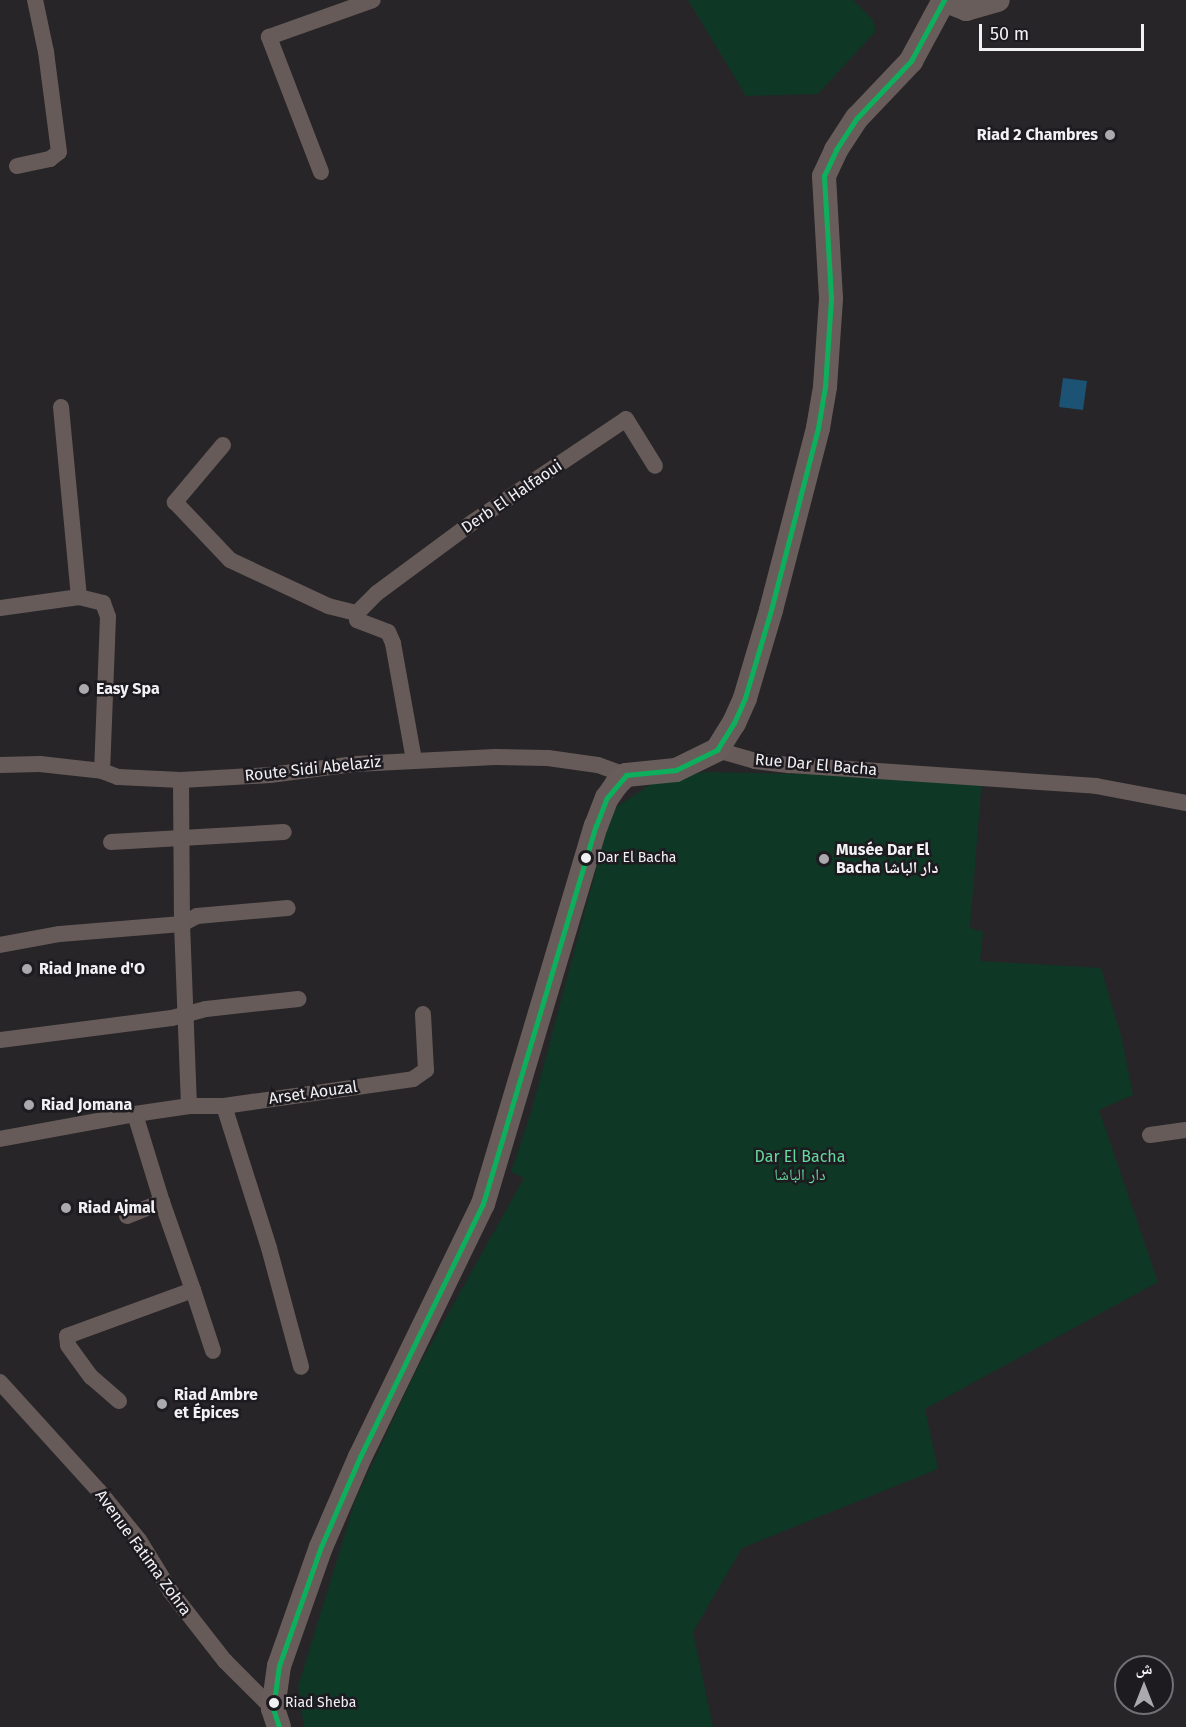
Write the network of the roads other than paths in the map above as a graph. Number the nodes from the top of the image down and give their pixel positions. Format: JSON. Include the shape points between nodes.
{"nodes":[{"id":1,"x":35,"y":0,"type":"edge"},
{"id":2,"x":373,"y":0,"type":"edge"},
{"id":3,"x":944,"y":0,"type":"edge"},
{"id":4,"x":998,"y":0,"type":"edge"},
{"id":5,"x":17,"y":166,"type":"dead end"},
{"id":6,"x":321,"y":172,"type":"dead end"},
{"id":7,"x":61,"y":407,"type":"dead end"},
{"id":8,"x":223,"y":445,"type":"dead end"},
{"id":9,"x":656,"y":466,"type":"dead end"},
{"id":10,"x":79,"y":597,"type":"junction"},
{"id":11,"x":0,"y":608,"type":"edge"},
{"id":12,"x":357,"y":613,"type":"junction"},
{"id":13,"x":717,"y":750,"type":"junction"},
{"id":14,"x":414,"y":760,"type":"junction"},
{"id":15,"x":0,"y":765,"type":"edge"},
{"id":16,"x":102,"y":771,"type":"junction"},
{"id":17,"x":626,"y":775,"type":"junction"},
{"id":18,"x":181,"y":780,"type":"junction"},
{"id":19,"x":1186,"y":802,"type":"edge"},
{"id":20,"x":284,"y":831,"type":"dead end"},
{"id":21,"x":182,"y":838,"type":"junction"},
{"id":22,"x":111,"y":842,"type":"dead end"},
{"id":23,"x":288,"y":909,"type":"dead end"},
{"id":24,"x":182,"y":924,"type":"junction"},
{"id":25,"x":0,"y":945,"type":"edge"},
{"id":26,"x":298,"y":999,"type":"dead end"},
{"id":27,"x":423,"y":1014,"type":"dead end"},
{"id":28,"x":185,"y":1016,"type":"junction"},
{"id":29,"x":0,"y":1040,"type":"edge"},
{"id":30,"x":189,"y":1106,"type":"junction"},
{"id":31,"x":224,"y":1106,"type":"junction"},
{"id":32,"x":135,"y":1114,"type":"junction"},
{"id":33,"x":1186,"y":1130,"type":"edge"},
{"id":34,"x":1150,"y":1135,"type":"dead end"},
{"id":35,"x":0,"y":1139,"type":"edge"},
{"id":36,"x":162,"y":1202,"type":"junction"},
{"id":37,"x":127,"y":1216,"type":"dead end"},
{"id":38,"x":193,"y":1290,"type":"junction"},
{"id":39,"x":213,"y":1351,"type":"dead end"},
{"id":40,"x":301,"y":1367,"type":"dead end"},
{"id":41,"x":0,"y":1382,"type":"edge"},
{"id":42,"x":119,"y":1401,"type":"dead end"},
{"id":43,"x":276,"y":1718,"type":"edge"}],
"edges":[{"from":1,"to":5,"type":"street","via":[[59,152],[50,159]]},
{"from":2,"to":6,"type":"street","via":[[270,35],[269,42]]},
{"from":3,"to":4,"type":"street","via":[[966,9]]},
{"from":3,"to":13,"type":"street","via":[[911,61],[857,118],[825,176],[831,298],[829,361],[818,428],[745,698]]},
{"from":7,"to":10,"type":"street"},
{"from":8,"to":12,"type":"street","via":[[175,502],[230,560],[328,606]]},
{"from":9,"to":12,"type":"street","name":"Derb El Halfaoui","via":[[626,419],[473,522],[377,592]]},
{"from":10,"to":11,"type":"street"},
{"from":10,"to":16,"type":"street","via":[[103,603],[108,617]]},
{"from":12,"to":14,"type":"street","via":[[357,620],[388,632],[393,644]]},
{"from":13,"to":17,"type":"street","via":[[676,770]]},
{"from":13,"to":19,"type":"street","name":"Rue Dar El Bacha","via":[[755,762],[1096,786]]},
{"from":14,"to":17,"type":"street","name":"Route Sidi Abelaziz","via":[[549,758],[598,765]]},
{"from":14,"to":18,"type":"street","name":"Route Sidi Abelaziz"},
{"from":15,"to":16,"type":"street","name":"Route Sidi Abelaziz","via":[[40,764]]},
{"from":16,"to":18,"type":"street","name":"Route Sidi Abelaziz","via":[[118,777]]},
{"from":17,"to":43,"type":"street","via":[[608,798],[596,826],[483,1204],[400,1369],[321,1547],[279,1666]]},
{"from":18,"to":21,"type":"street"},
{"from":20,"to":21,"type":"street"},
{"from":21,"to":22,"type":"street"},
{"from":21,"to":24,"type":"street"},
{"from":23,"to":24,"type":"street","via":[[197,916]]},
{"from":24,"to":25,"type":"street","via":[[70,933]]},
{"from":24,"to":28,"type":"street"},
{"from":26,"to":28,"type":"street","via":[[206,1009]]},
{"from":27,"to":31,"type":"street","name":"Arset Aouzal","via":[[426,1071],[413,1079]]},
{"from":28,"to":29,"type":"street"},
{"from":28,"to":30,"type":"street"},
{"from":30,"to":31,"type":"street","name":"Arset Aouzal"},
{"from":30,"to":32,"type":"street","name":"Arset Aouzal"},
{"from":31,"to":40,"type":"street"},
{"from":32,"to":35,"type":"street","name":"Arset Aouzal"},
{"from":32,"to":36,"type":"street"},
{"from":33,"to":34,"type":"street"},
{"from":36,"to":37,"type":"street"},
{"from":36,"to":38,"type":"street"},
{"from":38,"to":39,"type":"street"},
{"from":38,"to":42,"type":"street","via":[[67,1336],[68,1345],[91,1377]]},
{"from":41,"to":43,"type":"street","name":"Avenue Fatima Zohra","via":[[99,1491],[139,1540],[171,1592]]}]}
